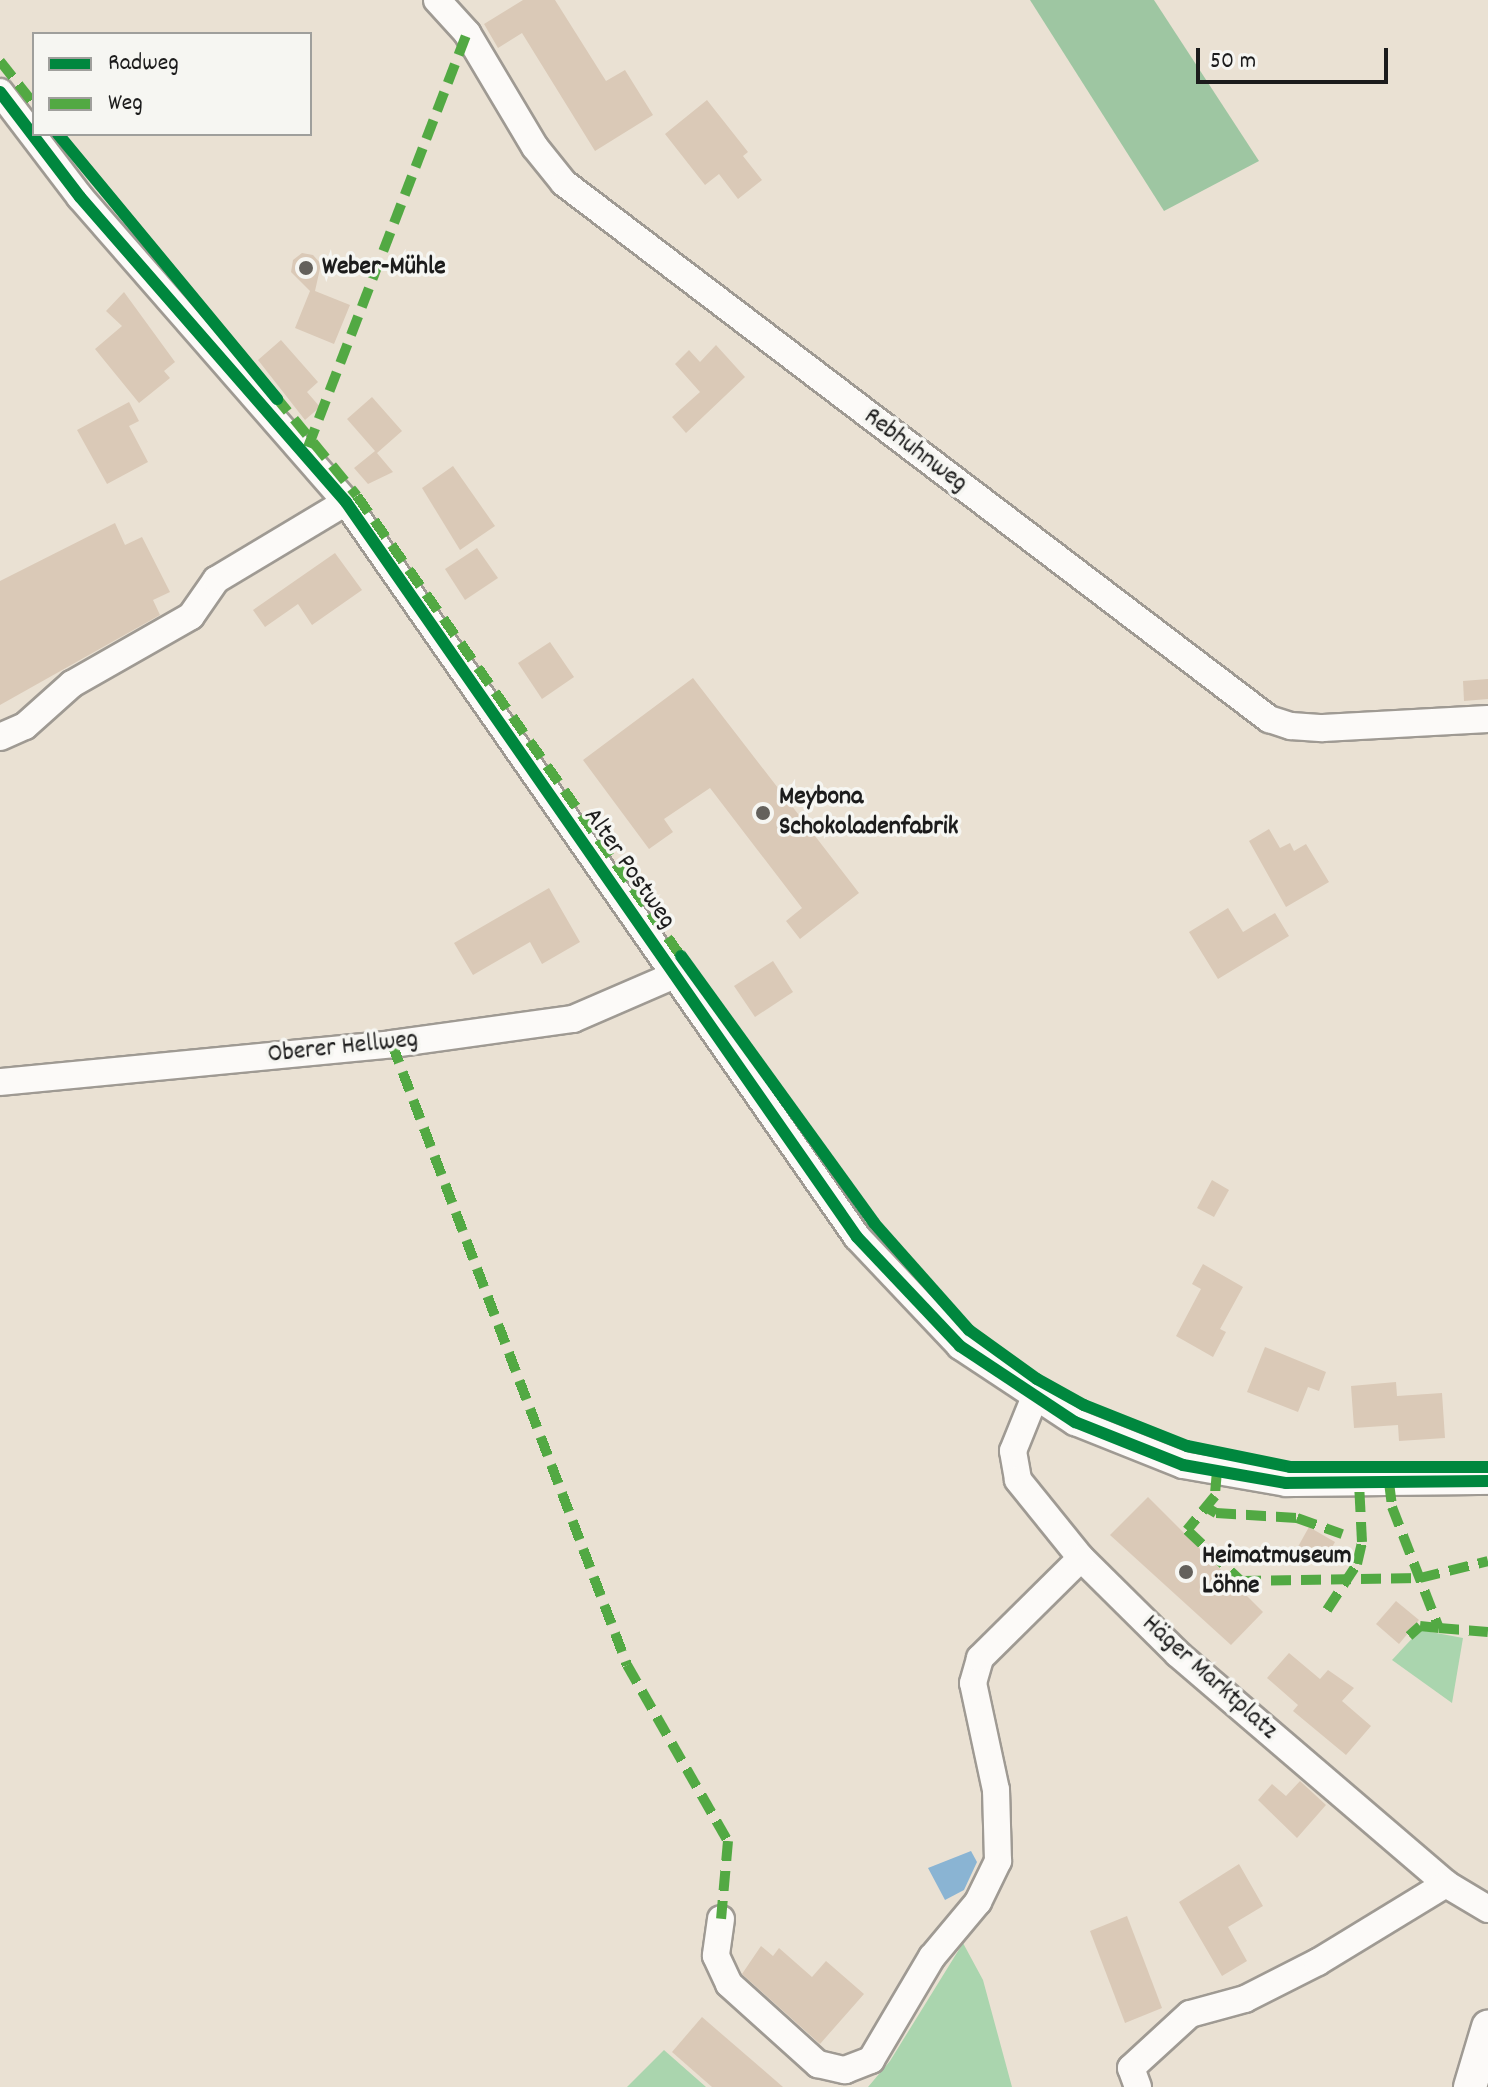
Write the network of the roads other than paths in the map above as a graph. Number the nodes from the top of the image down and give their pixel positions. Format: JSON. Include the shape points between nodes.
{"nodes":[{"id":1,"x":437,"y":0,"type":"edge"},
{"id":2,"x":0,"y":92,"type":"edge"},
{"id":3,"x":32,"y":134,"type":"edge"},
{"id":4,"x":34,"y":136,"type":"edge"},
{"id":5,"x":346,"y":502,"type":"junction"},
{"id":6,"x":1488,"y":719,"type":"edge"},
{"id":7,"x":0,"y":737,"type":"edge"},
{"id":8,"x":677,"y":974,"type":"junction"},
{"id":9,"x":0,"y":1082,"type":"edge"},
{"id":10,"x":1034,"y":1399,"type":"junction"},
{"id":11,"x":1488,"y":1481,"type":"edge"},
{"id":12,"x":1081,"y":1558,"type":"junction"},
{"id":13,"x":1446,"y":1884,"type":"junction"},
{"id":14,"x":1488,"y":1909,"type":"edge"},
{"id":15,"x":721,"y":1919,"type":"dead end"},
{"id":16,"x":1488,"y":2027,"type":"edge"},
{"id":17,"x":1138,"y":2087,"type":"edge"},
{"id":18,"x":1470,"y":2087,"type":"edge"}],
"edges":[{"from":1,"to":6,"type":"street","name":"Rebhuhnweg","via":[[467,33],[535,147],[564,183],[1269,719],[1323,728]]},
{"from":2,"to":3,"type":"street","name":"Alter Postweg"},
{"from":4,"to":5,"type":"street","name":"Alter Postweg","via":[[80,197]]},
{"from":5,"to":7,"type":"street","via":[[216,580],[191,616],[72,684],[25,726]]},
{"from":5,"to":8,"type":"street","name":"Alter Postweg"},
{"from":8,"to":9,"type":"street","name":"Oberer Hellweg","via":[[573,1019],[392,1044]]},
{"from":8,"to":10,"type":"street","name":"Alter Postweg","via":[[857,1237],[960,1346]]},
{"from":10,"to":11,"type":"street","name":"Alter Postweg","via":[[1128,1446],[1183,1465],[1286,1483]]},
{"from":10,"to":12,"type":"street","name":"Häger Marktplatz","via":[[1013,1451],[1018,1480]]},
{"from":12,"to":13,"type":"street","name":"Häger Marktplatz","via":[[1178,1654]]},
{"from":12,"to":15,"type":"street","via":[[980,1658],[973,1683],[996,1790],[998,1861],[978,1902],[932,1957],[871,2060],[845,2070],[818,2064],[729,1984],[716,1956]]},
{"from":13,"to":14,"type":"street","name":"Häger Marktplatz"},
{"from":13,"to":17,"type":"street","via":[[1318,1962],[1245,1999],[1190,2014],[1131,2068]]},
{"from":16,"to":18,"type":"main road"}]}
